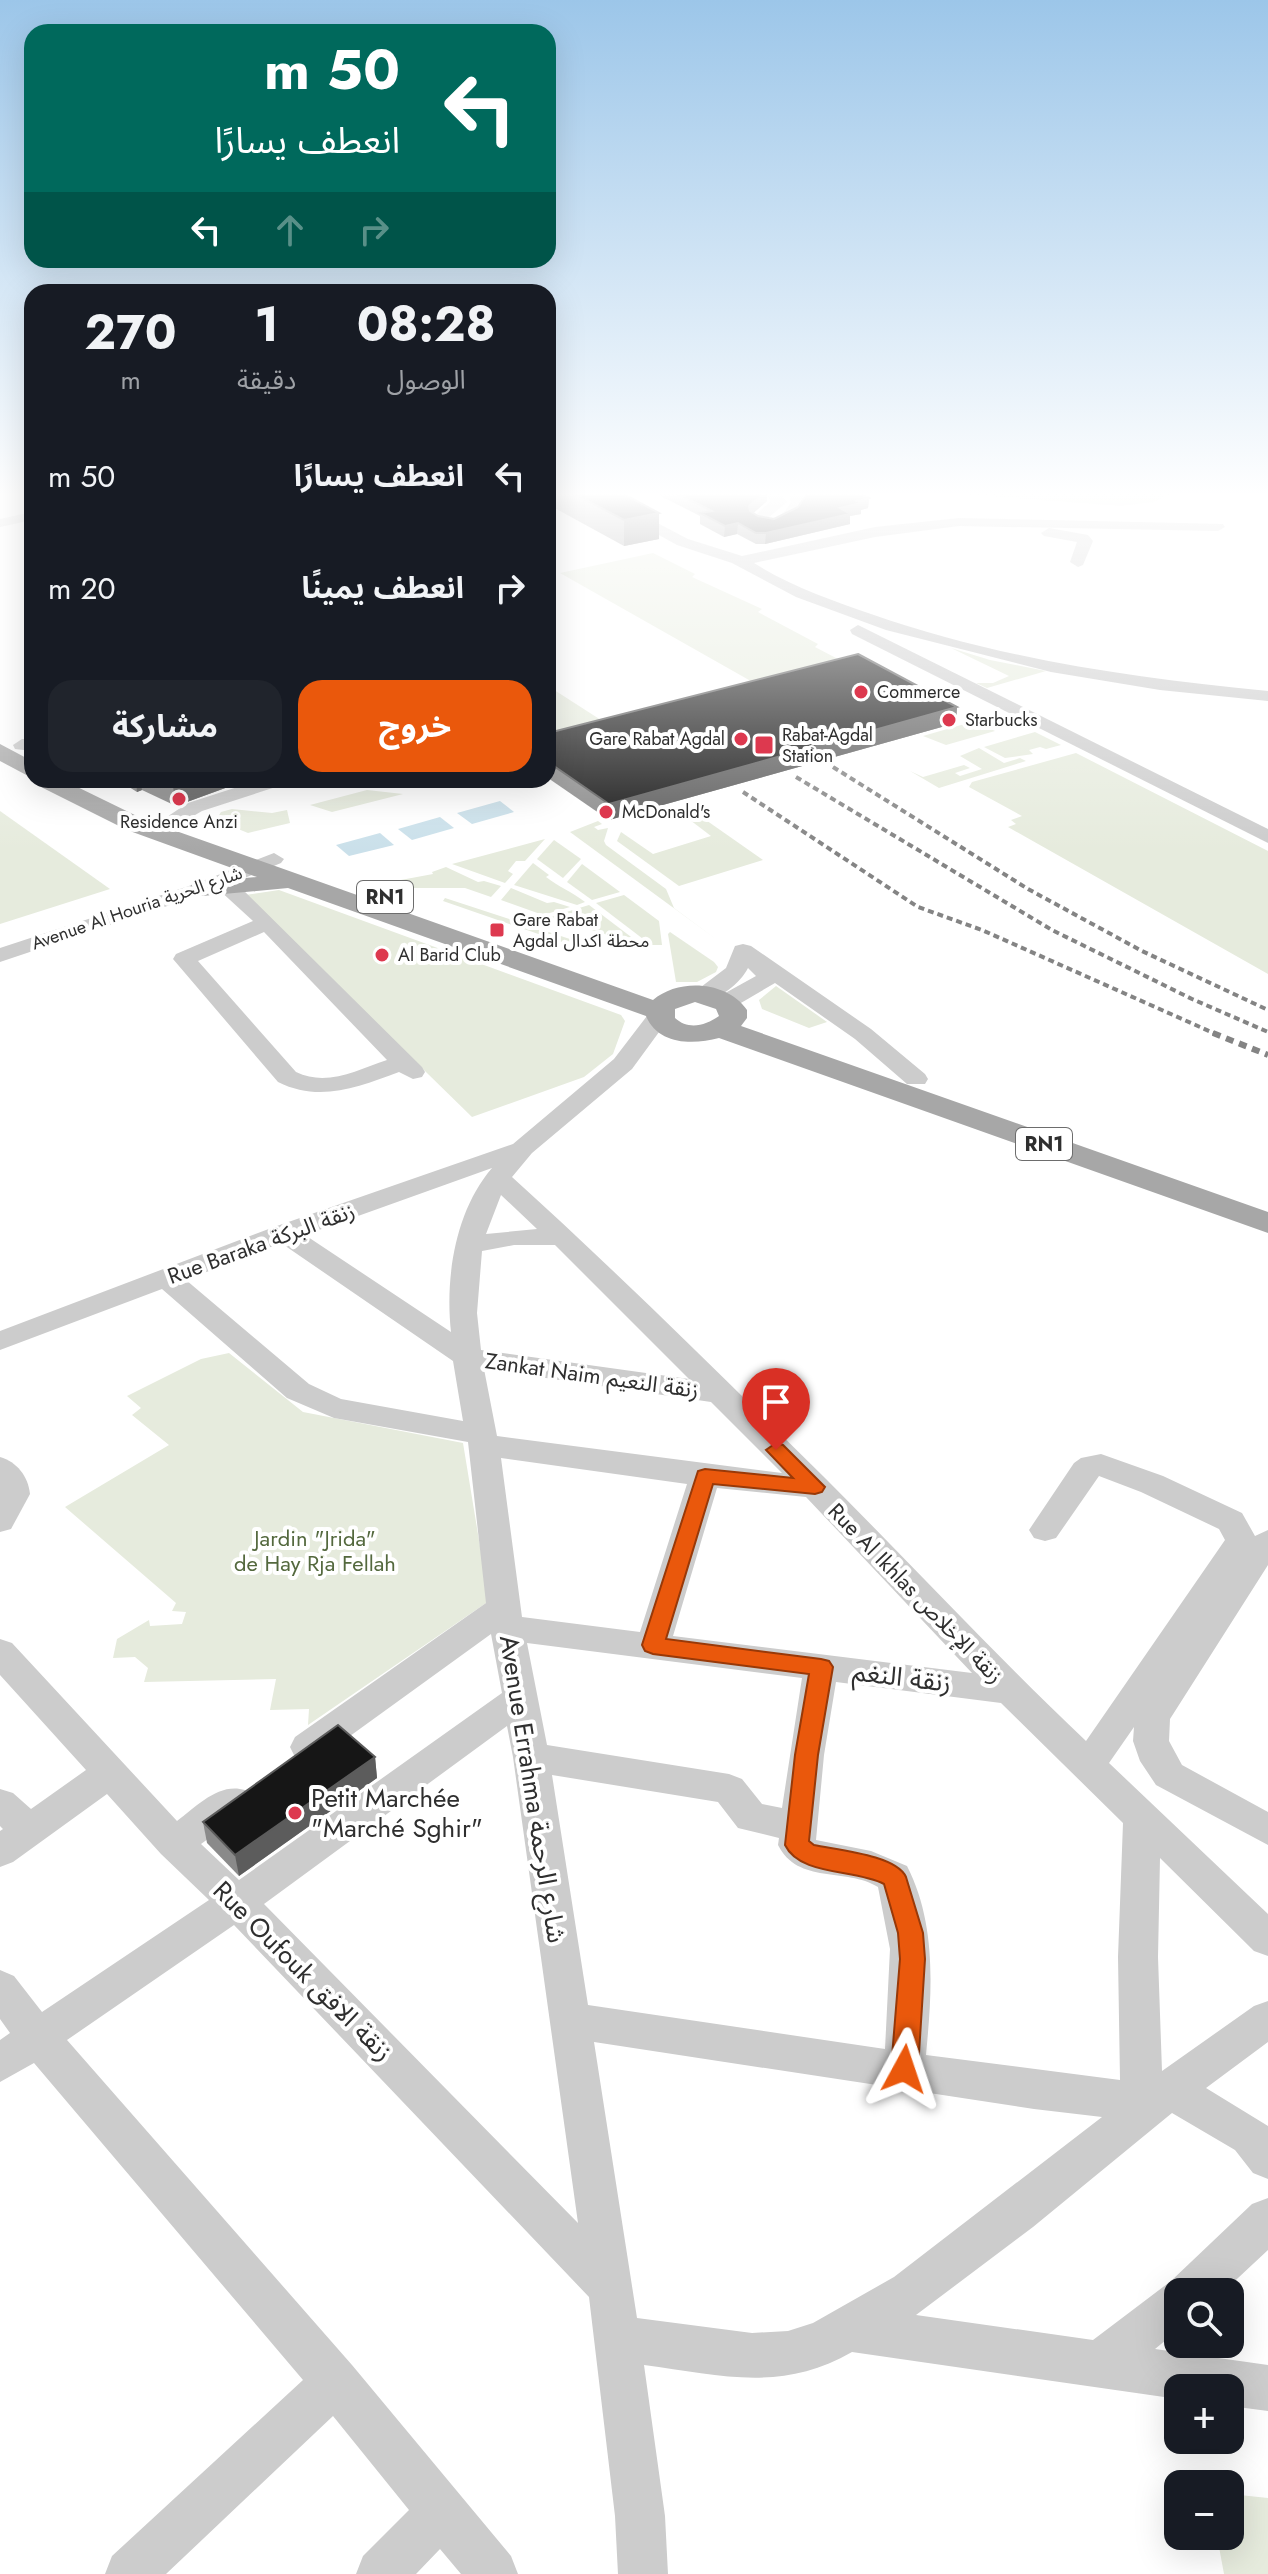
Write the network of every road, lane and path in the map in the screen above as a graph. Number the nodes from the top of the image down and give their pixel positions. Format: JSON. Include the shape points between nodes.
{"nodes":[{"id":1,"x":823,"y":612,"type":"edge"},
{"id":2,"x":851,"y":612,"type":"edge"},
{"id":3,"x":1268,"y":696,"type":"edge"},
{"id":4,"x":0,"y":731,"type":"edge"},
{"id":5,"x":22,"y":748,"type":"edge"},
{"id":6,"x":60,"y":788,"type":"edge"},
{"id":7,"x":95,"y":788,"type":"edge"},
{"id":8,"x":253,"y":788,"type":"edge"},
{"id":9,"x":175,"y":832,"type":"junction"},
{"id":10,"x":1268,"y":837,"type":"edge"},
{"id":11,"x":256,"y":860,"type":"junction"},
{"id":12,"x":206,"y":884,"type":"junction"},
{"id":13,"x":302,"y":884,"type":"junction"},
{"id":14,"x":267,"y":923,"type":"junction"},
{"id":15,"x":0,"y":940,"type":"edge"},
{"id":16,"x":0,"y":955,"type":"edge"},
{"id":17,"x":721,"y":1011,"type":"junction"},
{"id":18,"x":668,"y":1014,"type":"junction"},
{"id":19,"x":916,"y":1079,"type":"junction"},
{"id":20,"x":523,"y":1148,"type":"junction"},
{"id":21,"x":497,"y":1178,"type":"junction"},
{"id":22,"x":1268,"y":1201,"type":"edge"},
{"id":23,"x":1268,"y":1223,"type":"edge"},
{"id":24,"x":284,"y":1233,"type":"junction"},
{"id":25,"x":562,"y":1237,"type":"junction"},
{"id":26,"x":469,"y":1245,"type":"junction"},
{"id":27,"x":166,"y":1278,"type":"junction"},
{"id":28,"x":0,"y":1341,"type":"edge"},
{"id":29,"x":468,"y":1357,"type":"junction"},
{"id":30,"x":716,"y":1393,"type":"junction"},
{"id":31,"x":482,"y":1440,"type":"junction"},
{"id":32,"x":0,"y":1468,"type":"edge"},
{"id":33,"x":705,"y":1476,"type":"junction"},
{"id":34,"x":815,"y":1487,"type":"junction"},
{"id":35,"x":0,"y":1521,"type":"edge"},
{"id":36,"x":1045,"y":1530,"type":"dead end"},
{"id":37,"x":1268,"y":1542,"type":"edge"},
{"id":38,"x":506,"y":1618,"type":"junction"},
{"id":39,"x":653,"y":1645,"type":"junction"},
{"id":40,"x":0,"y":1652,"type":"edge"},
{"id":41,"x":821,"y":1667,"type":"junction"},
{"id":42,"x":1011,"y":1691,"type":"junction"},
{"id":43,"x":521,"y":1698,"type":"junction"},
{"id":44,"x":531,"y":1757,"type":"junction"},
{"id":45,"x":1089,"y":1764,"type":"junction"},
{"id":46,"x":111,"y":1772,"type":"junction"},
{"id":47,"x":0,"y":1804,"type":"edge"},
{"id":48,"x":1142,"y":1817,"type":"junction"},
{"id":49,"x":797,"y":1826,"type":"junction"},
{"id":50,"x":1268,"y":1830,"type":"edge"},
{"id":51,"x":14,"y":1840,"type":"edge"},
{"id":52,"x":174,"y":1843,"type":"junction"},
{"id":53,"x":237,"y":1902,"type":"junction"},
{"id":54,"x":1268,"y":1939,"type":"edge"},
{"id":55,"x":0,"y":1988,"type":"edge"},
{"id":56,"x":1268,"y":2019,"type":"edge"},
{"id":57,"x":569,"y":2020,"type":"junction"},
{"id":58,"x":37,"y":2036,"type":"junction"},
{"id":59,"x":0,"y":2063,"type":"edge"},
{"id":60,"x":904,"y":2069,"type":"junction"},
{"id":61,"x":1152,"y":2101,"type":"junction"},
{"id":62,"x":1268,"y":2159,"type":"edge"},
{"id":63,"x":1268,"y":2219,"type":"edge"},
{"id":64,"x":1205,"y":2278,"type":"edge"},
{"id":65,"x":610,"y":2287,"type":"junction"},
{"id":66,"x":1164,"y":2312,"type":"edge"},
{"id":67,"x":846,"y":2328,"type":"junction"},
{"id":68,"x":617,"y":2339,"type":"junction"},
{"id":69,"x":1097,"y":2366,"type":"junction"},
{"id":70,"x":335,"y":2382,"type":"junction"},
{"id":71,"x":1268,"y":2388,"type":"edge"},
{"id":72,"x":442,"y":2512,"type":"junction"},
{"id":73,"x":130,"y":2574,"type":"edge"},
{"id":74,"x":381,"y":2574,"type":"edge"},
{"id":75,"x":493,"y":2574,"type":"edge"},
{"id":76,"x":643,"y":2574,"type":"edge"}],
"edges":[{"from":1,"to":10,"type":"street"},
{"from":2,"to":3,"type":"street","via":[[978,650],[1122,679]]},
{"from":4,"to":5,"type":"main road"},
{"from":6,"to":9,"type":"main road","number":"RN1","via":[[102,811]]},
{"from":7,"to":9,"type":"main road","number":"RN1"},
{"from":8,"to":9,"type":"street","via":[[195,807]]},
{"from":9,"to":11,"type":"main road","number":"RN1"},
{"from":9,"to":12,"type":"main road","via":[[198,858]]},
{"from":11,"to":12,"type":"street","name":"Avenue Al Houria شارع الحرية"},
{"from":11,"to":13,"type":"main road","number":"RN1"},
{"from":11,"to":18,"type":"main road","number":"RN1"},
{"from":12,"to":13,"type":"main road"},
{"from":12,"to":14,"type":"street"},
{"from":12,"to":15,"type":"street","name":"Avenue Al Houria شارع الحرية"},
{"from":12,"to":16,"type":"street","name":"Avenue Al Houria شارع الحرية"},
{"from":13,"to":18,"type":"main road","number":"RN1"},
{"from":14,"to":14,"type":"street","via":[[184,959],[287,1077],[301,1086],[325,1086],[407,1068]]},
{"from":17,"to":18,"type":"main road","number":"RN1"},
{"from":17,"to":18,"type":"main road","number":"RN1","via":[[703,1033]]},
{"from":17,"to":19,"type":"main road","number":"RN1"},
{"from":17,"to":19,"type":"street","via":[[768,978],[743,951],[863,1034]]},
{"from":17,"to":23,"type":"main road","number":"RN1"},
{"from":18,"to":20,"type":"street","name":"Avenue Errahma شارع الرحمة","via":[[623,1064]]},
{"from":19,"to":22,"type":"main road","number":"RN1"},
{"from":20,"to":21,"type":"street","name":"Avenue Errahma شارع الرحمة"},
{"from":20,"to":24,"type":"street","name":"Rue Baraka زنقة البركة"},
{"from":21,"to":25,"type":"street","name":"Rue Al Ikhlas زنقة الإخلاص"},
{"from":21,"to":26,"type":"street","name":"Avenue Errahma شارع الرحمة"},
{"from":24,"to":27,"type":"street","name":"Rue Baraka زنقة البركة"},
{"from":24,"to":29,"type":"street"},
{"from":25,"to":26,"type":"street","via":[[514,1237]]},
{"from":25,"to":30,"type":"street","name":"Rue Al Ikhlas زنقة الإخلاص"},
{"from":26,"to":29,"type":"street","name":"Avenue Errahma شارع الرحمة","via":[[463,1313]]},
{"from":27,"to":28,"type":"street","name":"Rue Baraka زنقة البركة"},
{"from":27,"to":31,"type":"street","via":[[314,1401]]},
{"from":29,"to":30,"type":"street","name":"Zankat Naim زنقة النعيم"},
{"from":29,"to":31,"type":"street","name":"Avenue Errahma شارع الرحمة"},
{"from":30,"to":34,"type":"street","name":"Rue Al Ikhlas زنقة الإخلاص"},
{"from":31,"to":33,"type":"street"},
{"from":31,"to":38,"type":"street","name":"Avenue Errahma شارع الرحمة"},
{"from":32,"to":35,"type":"street","via":[[16,1490]]},
{"from":33,"to":34,"type":"street"},
{"from":33,"to":39,"type":"street"},
{"from":34,"to":42,"type":"street","name":"Rue Al Ikhlas زنقة الإخلاص"},
{"from":36,"to":45,"type":"street","via":[[1085,1471],[1101,1465],[1231,1521],[1241,1540]]},
{"from":37,"to":50,"type":"street","via":[[1178,1672],[1152,1717],[1151,1729],[1158,1761],[1169,1775]]},
{"from":38,"to":39,"type":"street","name":"زنقة النغم"},
{"from":38,"to":43,"type":"street","name":"Avenue Errahma شارع الرحمة"},
{"from":38,"to":52,"type":"street"},
{"from":39,"to":41,"type":"street","name":"زنقة النغم"},
{"from":40,"to":46,"type":"street","name":"Rue Oufouk زنقة الافق"},
{"from":41,"to":42,"type":"street","name":"زنقة النغم"},
{"from":41,"to":49,"type":"street"},
{"from":42,"to":45,"type":"street","name":"Rue Al Ikhlas زنقة الإخلاص"},
{"from":43,"to":44,"type":"street","name":"Avenue Errahma شارع الرحمة"},
{"from":43,"to":53,"type":"street"},
{"from":44,"to":49,"type":"street","via":[[729,1789],[751,1817]]},
{"from":44,"to":57,"type":"street","name":"Avenue Errahma شارع الرحمة"},
{"from":45,"to":48,"type":"street","name":"Rue Al Ikhlas زنقة الإخلاص"},
{"from":46,"to":51,"type":"street"},
{"from":46,"to":52,"type":"street","name":"Rue Oufouk زنقة الافق"},
{"from":47,"to":51,"type":"street"},
{"from":48,"to":54,"type":"street","name":"Rue Al Ikhlas زنقة الإخلاص"},
{"from":48,"to":61,"type":"street","via":[[1138,1957]]},
{"from":49,"to":60,"type":"street","via":[[800,1850],[894,1877],[913,1959]]},
{"from":52,"to":53,"type":"street","name":"Rue Oufouk زنقة الافق"},
{"from":53,"to":58,"type":"street"},
{"from":53,"to":65,"type":"street","name":"Rue Oufouk زنقة الافق"},
{"from":55,"to":58,"type":"street"},
{"from":56,"to":61,"type":"street"},
{"from":57,"to":60,"type":"street"},
{"from":57,"to":65,"type":"street","name":"Avenue Errahma شارع الرحمة"},
{"from":58,"to":59,"type":"street"},
{"from":58,"to":70,"type":"street"},
{"from":60,"to":61,"type":"street","via":[[1034,2090]]},
{"from":61,"to":62,"type":"street","via":[[1250,2136]]},
{"from":61,"to":67,"type":"street","via":[[910,2293]]},
{"from":63,"to":64,"type":"street"},
{"from":65,"to":68,"type":"street","name":"Avenue Errahma شارع الرحمة"},
{"from":66,"to":69,"type":"street"},
{"from":67,"to":68,"type":"street","via":[[823,2343],[788,2354],[752,2356]]},
{"from":67,"to":69,"type":"street"},
{"from":68,"to":76,"type":"street","name":"Avenue Errahma شارع الرحمة"},
{"from":69,"to":71,"type":"street"},
{"from":70,"to":72,"type":"street"},
{"from":70,"to":73,"type":"street"},
{"from":72,"to":74,"type":"street"},
{"from":72,"to":75,"type":"street"}]}
